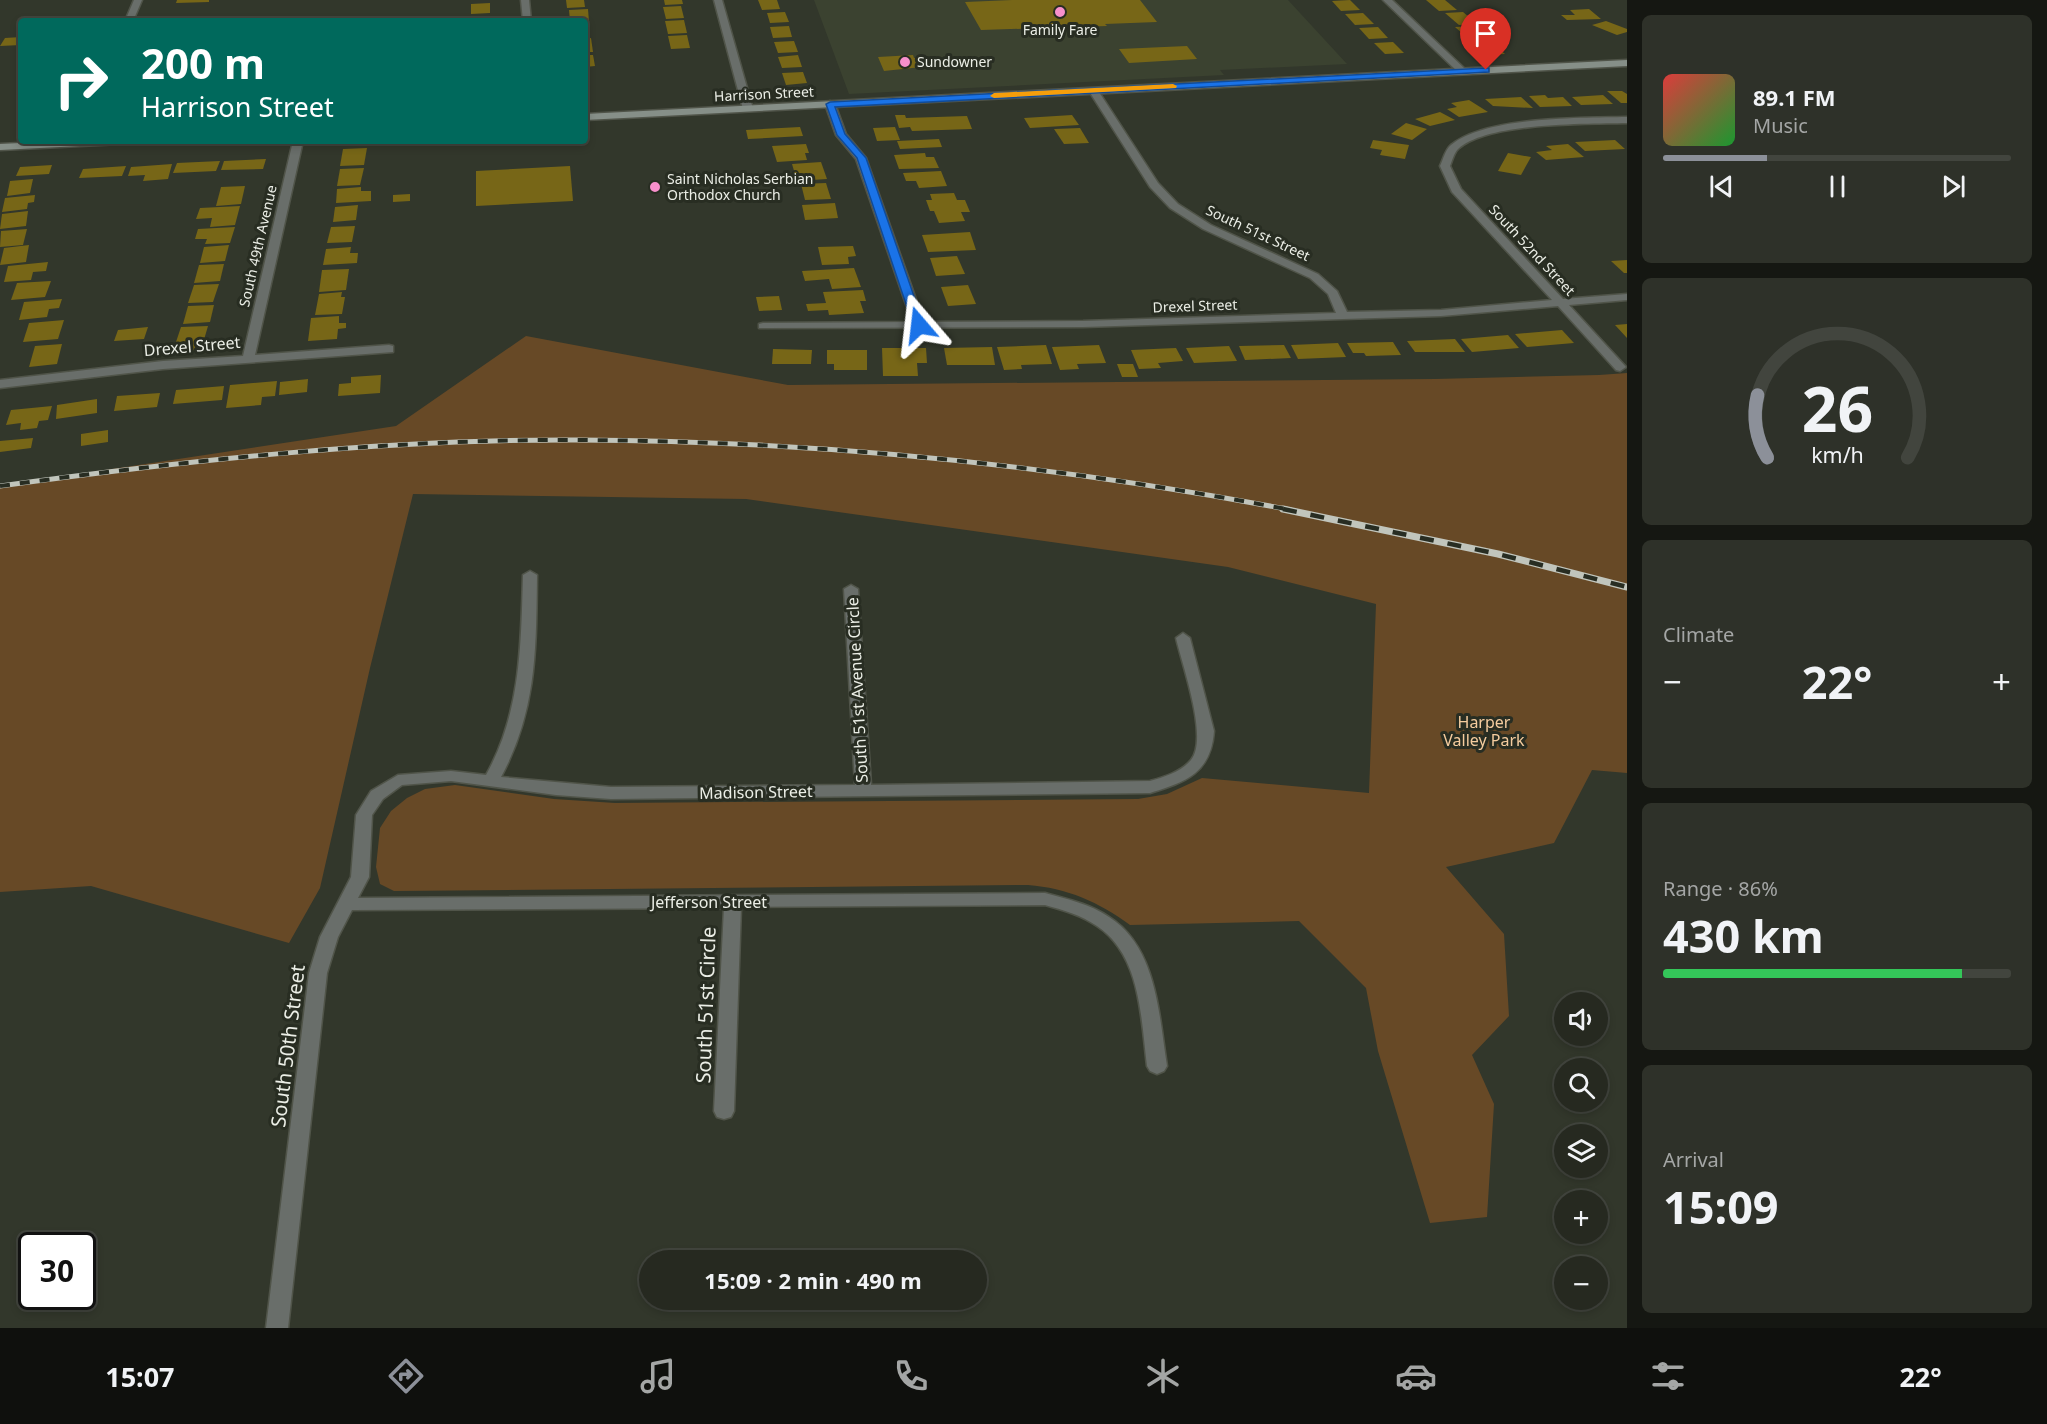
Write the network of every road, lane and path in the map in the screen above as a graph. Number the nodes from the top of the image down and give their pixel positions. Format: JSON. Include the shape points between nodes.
{"nodes":[{"id":1,"x":138,"y":0,"type":"edge"},
{"id":2,"x":525,"y":0,"type":"edge"},
{"id":3,"x":718,"y":0,"type":"edge"},
{"id":4,"x":1387,"y":0,"type":"edge"},
{"id":5,"x":130,"y":18,"type":"edge"},
{"id":6,"x":526,"y":18,"type":"edge"},
{"id":7,"x":1627,"y":63,"type":"edge"},
{"id":8,"x":1462,"y":71,"type":"junction"},
{"id":9,"x":1094,"y":91,"type":"junction"},
{"id":10,"x":830,"y":104,"type":"junction"},
{"id":11,"x":748,"y":109,"type":"junction"},
{"id":12,"x":588,"y":117,"type":"edge"},
{"id":13,"x":1627,"y":120,"type":"edge"},
{"id":14,"x":45,"y":144,"type":"edge"},
{"id":15,"x":297,"y":144,"type":"edge"},
{"id":16,"x":0,"y":147,"type":"edge"},
{"id":17,"x":1627,"y":297,"type":"edge"},
{"id":18,"x":1561,"y":303,"type":"junction"},
{"id":19,"x":1343,"y":316,"type":"junction"},
{"id":20,"x":919,"y":325,"type":"junction"},
{"id":21,"x":763,"y":326,"type":"dead end"},
{"id":22,"x":388,"y":349,"type":"dead end"},
{"id":23,"x":249,"y":357,"type":"junction"},
{"id":24,"x":1620,"y":367,"type":"dead end"},
{"id":25,"x":0,"y":384,"type":"edge"},
{"id":26,"x":530,"y":575,"type":"dead end"},
{"id":27,"x":851,"y":589,"type":"dead end"},
{"id":28,"x":1183,"y":638,"type":"dead end"},
{"id":29,"x":491,"y":781,"type":"junction"},
{"id":30,"x":389,"y":787,"type":"joint"},
{"id":31,"x":863,"y":791,"type":"junction"},
{"id":32,"x":733,"y":901,"type":"junction"},
{"id":33,"x":346,"y":904,"type":"junction"},
{"id":34,"x":1157,"y":1066,"type":"dead end"},
{"id":35,"x":724,"y":1111,"type":"dead end"},
{"id":36,"x":277,"y":1328,"type":"edge"}],
"edges":[{"from":1,"to":5,"type":"street"},
{"from":2,"to":6,"type":"street"},
{"from":3,"to":11,"type":"street"},
{"from":4,"to":8,"type":"street"},
{"from":7,"to":8,"type":"main road","name":"Harrison Street"},
{"from":8,"to":9,"type":"main road","name":"Harrison Street"},
{"from":9,"to":10,"type":"main road","name":"Harrison Street"},
{"from":9,"to":19,"type":"street","name":"South 51st Street","via":[[1154,184],[1174,206],[1207,227],[1314,276],[1333,293]]},
{"from":10,"to":11,"type":"main road","name":"Harrison Street"},
{"from":10,"to":20,"type":"street","via":[[841,135],[861,158]]},
{"from":11,"to":12,"type":"main road","name":"Harrison Street"},
{"from":13,"to":18,"type":"street","name":"South 52nd Street","via":[[1513,127],[1473,135],[1455,146],[1444,164],[1450,182]]},
{"from":14,"to":16,"type":"main road"},
{"from":15,"to":23,"type":"street","name":"South 49th Avenue"},
{"from":17,"to":18,"type":"street","name":"Drexel Street"},
{"from":18,"to":19,"type":"street","name":"Drexel Street"},
{"from":18,"to":24,"type":"street","name":"South 52nd Street"},
{"from":19,"to":20,"type":"street","name":"Drexel Street"},
{"from":20,"to":21,"type":"street","name":"Drexel Street"},
{"from":22,"to":23,"type":"street","name":"Drexel Street"},
{"from":23,"to":25,"type":"street","name":"Drexel Street"},
{"from":26,"to":29,"type":"street","via":[[522,703],[511,741]]},
{"from":27,"to":31,"type":"street","name":"South 51st Avenue Circle"},
{"from":28,"to":31,"type":"street","name":"Madison Street","via":[[1207,746],[1194,767],[1171,781],[1126,789]]},
{"from":29,"to":30,"type":"street","name":"Madison Street","via":[[432,776],[398,780]]},
{"from":29,"to":31,"type":"street","name":"Madison Street","via":[[611,793]]},
{"from":30,"to":33,"type":"street","name":"South 50th Street","via":[[377,795],[364,815],[360,877]]},
{"from":32,"to":33,"type":"street","name":"Jefferson Street"},
{"from":32,"to":34,"type":"street","name":"Jefferson Street","via":[[1045,899],[1071,904],[1100,917],[1135,953]]},
{"from":32,"to":35,"type":"street","name":"South 51st Circle"},
{"from":33,"to":36,"type":"street","name":"South 50th Street","via":[[329,937],[318,973]]}]}
